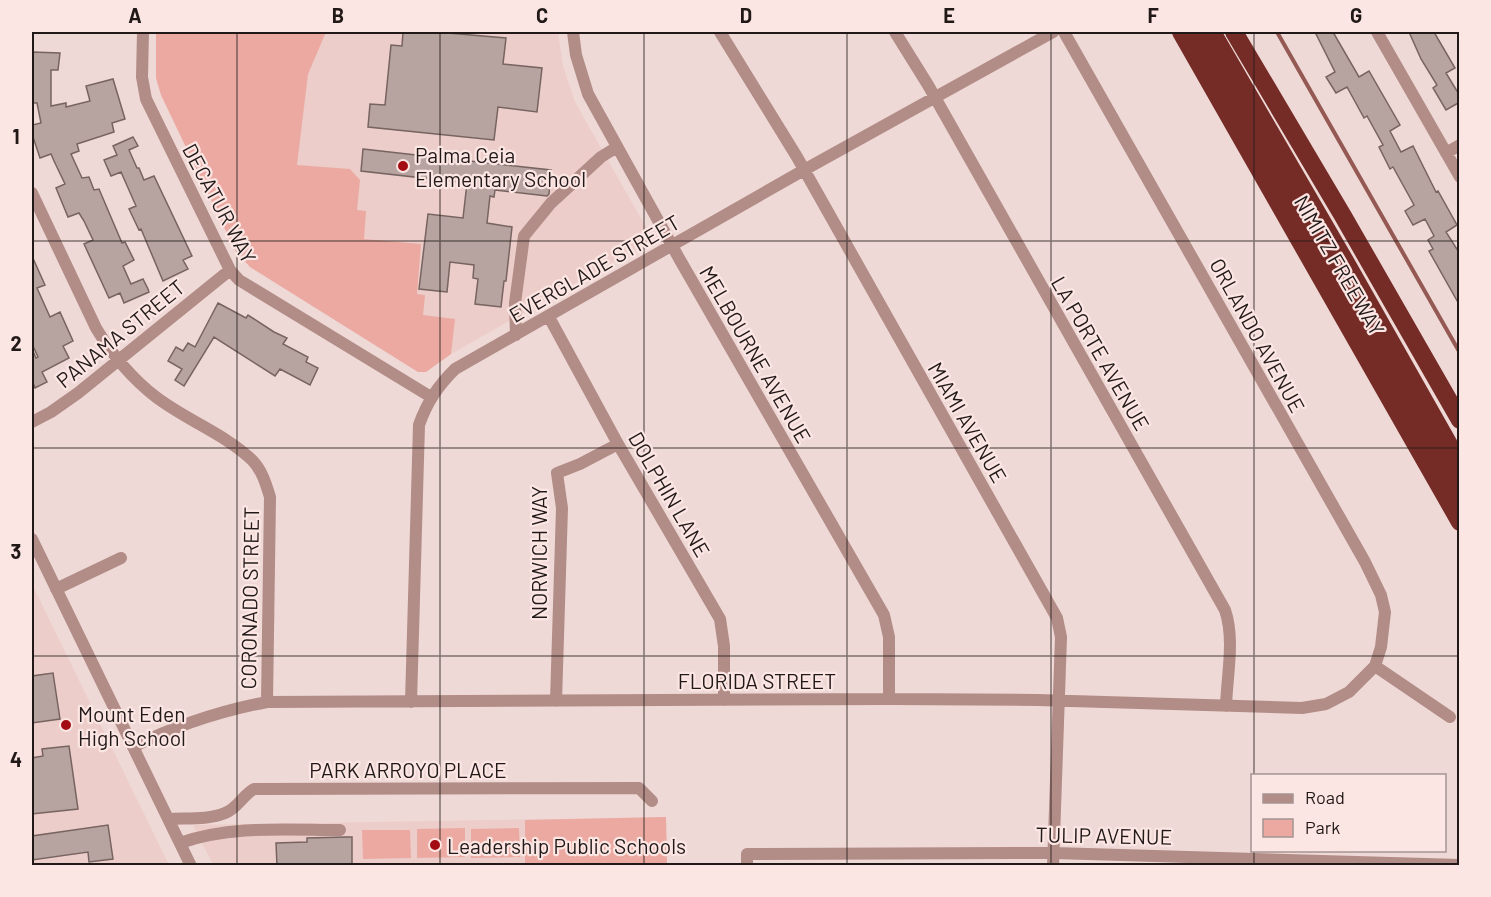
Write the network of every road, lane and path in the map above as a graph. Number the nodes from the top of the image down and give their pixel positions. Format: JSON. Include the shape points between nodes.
{"nodes":[{"id":1,"x":142,"y":32,"type":"edge"},
{"id":2,"x":573,"y":32,"type":"edge"},
{"id":3,"x":720,"y":32,"type":"edge"},
{"id":4,"x":895,"y":32,"type":"edge"},
{"id":5,"x":1053,"y":32,"type":"edge"},
{"id":6,"x":1064,"y":32,"type":"edge"},
{"id":7,"x":1181,"y":32,"type":"edge"},
{"id":8,"x":1197,"y":32,"type":"edge"},
{"id":9,"x":1212,"y":32,"type":"edge"},
{"id":10,"x":1234,"y":32,"type":"edge"},
{"id":11,"x":1377,"y":32,"type":"edge"},
{"id":12,"x":934,"y":98,"type":"junction"},
{"id":13,"x":1460,"y":145,"type":"edge"},
{"id":14,"x":617,"y":147,"type":"junction"},
{"id":15,"x":1446,"y":153,"type":"junction"},
{"id":16,"x":804,"y":170,"type":"junction"},
{"id":17,"x":1460,"y":177,"type":"edge"},
{"id":18,"x":32,"y":193,"type":"edge"},
{"id":19,"x":1343,"y":216,"type":"junction"},
{"id":20,"x":672,"y":246,"type":"junction"},
{"id":21,"x":1345,"y":261,"type":"junction"},
{"id":22,"x":230,"y":270,"type":"junction"},
{"id":23,"x":549,"y":317,"type":"junction"},
{"id":24,"x":516,"y":335,"type":"junction"},
{"id":25,"x":118,"y":360,"type":"junction"},
{"id":26,"x":431,"y":397,"type":"junction"},
{"id":27,"x":1460,"y":420,"type":"edge"},
{"id":28,"x":32,"y":422,"type":"edge"},
{"id":29,"x":618,"y":444,"type":"junction"},
{"id":30,"x":1460,"y":464,"type":"edge"},
{"id":31,"x":1460,"y":492,"type":"edge"},
{"id":32,"x":1460,"y":522,"type":"edge"},
{"id":33,"x":32,"y":539,"type":"edge"},
{"id":34,"x":122,"y":558,"type":"dead end"},
{"id":35,"x":56,"y":589,"type":"junction"},
{"id":36,"x":1375,"y":666,"type":"junction"},
{"id":37,"x":889,"y":699,"type":"junction"},
{"id":38,"x":724,"y":700,"type":"junction"},
{"id":39,"x":556,"y":701,"type":"junction"},
{"id":40,"x":1059,"y":701,"type":"junction"},
{"id":41,"x":267,"y":702,"type":"junction"},
{"id":42,"x":411,"y":702,"type":"junction"},
{"id":43,"x":1226,"y":706,"type":"junction"},
{"id":44,"x":1450,"y":717,"type":"dead end"},
{"id":45,"x":133,"y":747,"type":"junction"},
{"id":46,"x":652,"y":801,"type":"dead end"},
{"id":47,"x":169,"y":819,"type":"junction"},
{"id":48,"x":340,"y":830,"type":"dead end"},
{"id":49,"x":180,"y":843,"type":"junction"},
{"id":50,"x":1054,"y":859,"type":"edge"},
{"id":51,"x":747,"y":860,"type":"edge"},
{"id":52,"x":1460,"y":865,"type":"edge"},
{"id":53,"x":191,"y":866,"type":"edge"}],
"edges":[{"from":1,"to":22,"type":"street","name":"DECATUR WAY","via":[[146,99]]},
{"from":2,"to":14,"type":"street","name":"MELBOURNE AVENUE","via":[[588,94]]},
{"from":3,"to":16,"type":"street","name":"MIAMI AVENUE"},
{"from":4,"to":12,"type":"street","name":"LA PORTE AVENUE"},
{"from":5,"to":12,"type":"street","name":"EVERGLADE STREET"},
{"from":6,"to":36,"type":"street","name":"ORLANDO AVENUE","via":[[1369,570],[1385,612]]},
{"from":7,"to":32,"type":"highway","name":"NIMITZ FREEWAY"},
{"from":8,"to":31,"type":"highway"},
{"from":9,"to":21,"type":"highway"},
{"from":10,"to":19,"type":"highway","name":"NIMITZ FREEWAY"},
{"from":11,"to":15,"type":"street"},
{"from":12,"to":16,"type":"street","name":"EVERGLADE STREET"},
{"from":12,"to":43,"type":"street","name":"LA PORTE AVENUE","via":[[1225,610],[1229,634]]},
{"from":13,"to":15,"type":"street"},
{"from":14,"to":20,"type":"street","name":"MELBOURNE AVENUE"},
{"from":14,"to":24,"type":"street","via":[[551,203],[524,236],[515,303]]},
{"from":15,"to":17,"type":"street"},
{"from":16,"to":20,"type":"street","name":"EVERGLADE STREET"},
{"from":16,"to":40,"type":"street","name":"MIAMI AVENUE","via":[[1057,618],[1061,637]]},
{"from":18,"to":25,"type":"street","name":"CORONADO STREET","via":[[96,328]]},
{"from":19,"to":21,"type":"highway"},
{"from":19,"to":27,"type":"highway","name":"NIMITZ FREEWAY"},
{"from":20,"to":23,"type":"street","name":"EVERGLADE STREET"},
{"from":20,"to":37,"type":"street","name":"MELBOURNE AVENUE","via":[[884,615],[889,637]]},
{"from":21,"to":30,"type":"highway"},
{"from":22,"to":25,"type":"street","name":"PANAMA STREET"},
{"from":22,"to":26,"type":"street","name":"DECATUR WAY","via":[[239,280]]},
{"from":23,"to":24,"type":"street","name":"EVERGLADE STREET"},
{"from":23,"to":29,"type":"street","name":"DOLPHIN LANE"},
{"from":24,"to":26,"type":"street","name":"EVERGLADE STREET","via":[[455,369]]},
{"from":25,"to":28,"type":"street","name":"PANAMA STREET","via":[[78,393]]},
{"from":25,"to":41,"type":"street","name":"CORONADO STREET","via":[[156,397],[253,461],[264,477],[270,497]]},
{"from":26,"to":42,"type":"street","name":"EVERGLADE STREET","via":[[419,425]]},
{"from":29,"to":38,"type":"street","name":"DOLPHIN LANE","via":[[720,619]]},
{"from":29,"to":39,"type":"street","name":"NORWICH WAY","via":[[557,473],[562,508]]},
{"from":33,"to":35,"type":"street"},
{"from":34,"to":35,"type":"street"},
{"from":35,"to":45,"type":"street"},
{"from":36,"to":43,"type":"street","name":"FLORIDA STREET","via":[[1349,692],[1326,704],[1302,708]]},
{"from":36,"to":44,"type":"street"},
{"from":37,"to":38,"type":"street","name":"FLORIDA STREET"},
{"from":37,"to":40,"type":"street","name":"FLORIDA STREET"},
{"from":38,"to":39,"type":"street","name":"FLORIDA STREET"},
{"from":39,"to":42,"type":"street","name":"FLORIDA STREET"},
{"from":40,"to":43,"type":"street","name":"FLORIDA STREET"},
{"from":40,"to":50,"type":"street","name":"MIAMI AVENUE"},
{"from":41,"to":42,"type":"street","name":"FLORIDA STREET"},
{"from":41,"to":45,"type":"street","name":"FLORIDA STREET","via":[[203,717]]},
{"from":45,"to":47,"type":"street"},
{"from":46,"to":47,"type":"street","name":"PARK ARROYO PLACE","via":[[639,788],[254,789],[226,813]]},
{"from":47,"to":49,"type":"street"},
{"from":48,"to":49,"type":"street","via":[[252,830],[204,835]]},
{"from":49,"to":53,"type":"street"},
{"from":50,"to":51,"type":"street","name":"TULIP AVENUE"},
{"from":50,"to":52,"type":"street","name":"TULIP AVENUE"}]}
